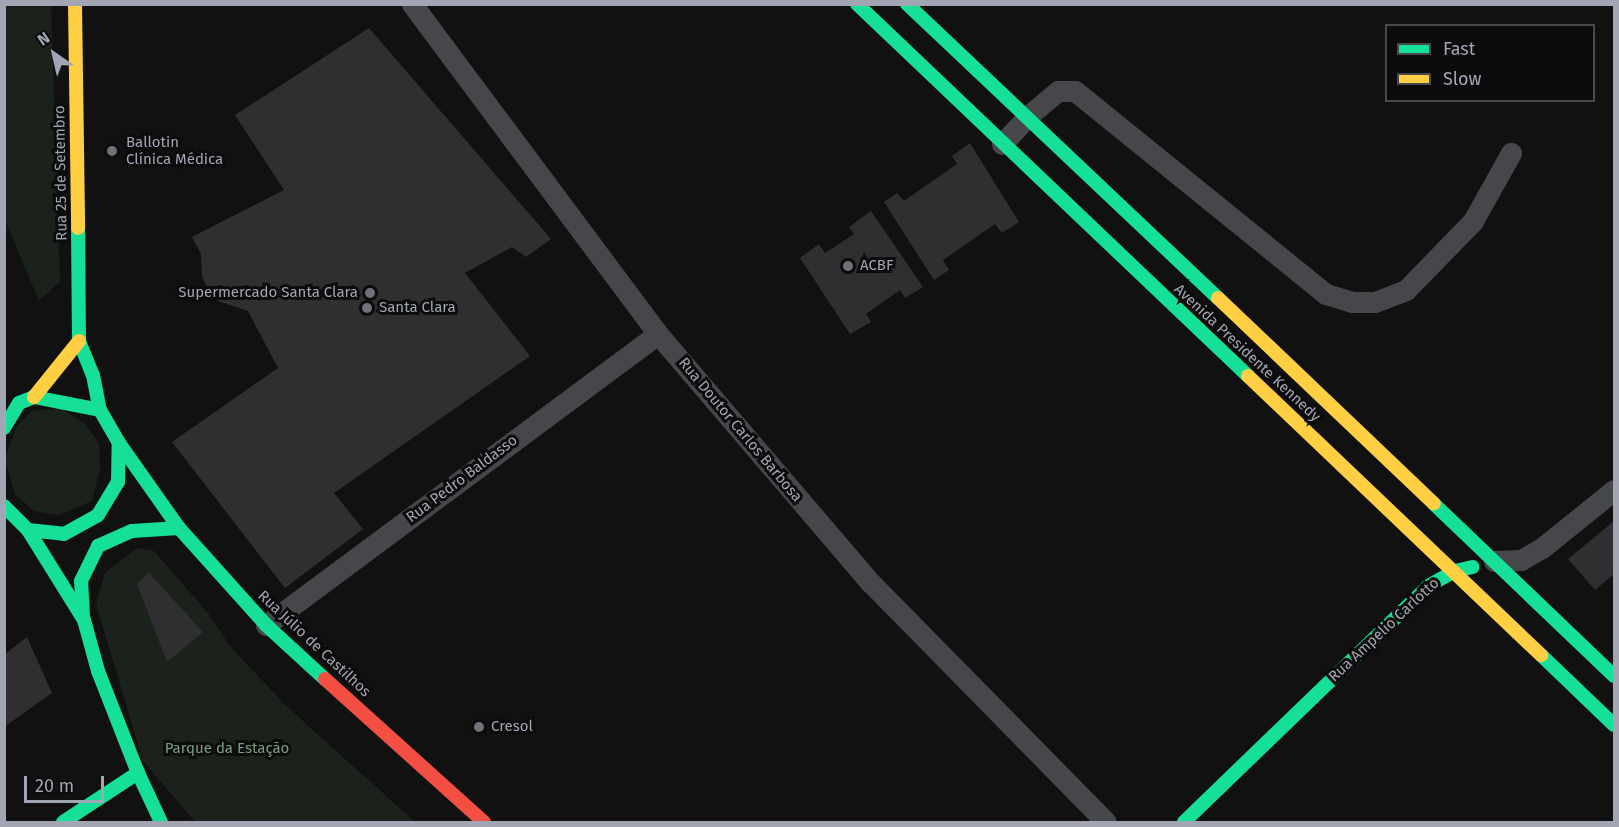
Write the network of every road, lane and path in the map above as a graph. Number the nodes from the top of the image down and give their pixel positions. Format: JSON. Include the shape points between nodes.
{"nodes":[{"id":1,"x":75,"y":4,"type":"edge"},
{"id":2,"x":412,"y":4,"type":"edge"},
{"id":3,"x":857,"y":4,"type":"edge"},
{"id":4,"x":907,"y":4,"type":"edge"},
{"id":5,"x":1028,"y":116,"type":"junction"},
{"id":6,"x":1002,"y":144,"type":"junction"},
{"id":7,"x":1511,"y":153,"type":"dead end"},
{"id":8,"x":658,"y":334,"type":"junction"},
{"id":9,"x":79,"y":341,"type":"junction"},
{"id":10,"x":34,"y":397,"type":"junction"},
{"id":11,"x":19,"y":403,"type":"junction"},
{"id":12,"x":4,"y":404,"type":"edge"},
{"id":13,"x":100,"y":410,"type":"junction"},
{"id":14,"x":4,"y":428,"type":"edge"},
{"id":15,"x":119,"y":443,"type":"junction"},
{"id":16,"x":1614,"y":490,"type":"edge"},
{"id":17,"x":4,"y":507,"type":"edge"},
{"id":18,"x":179,"y":528,"type":"junction"},
{"id":19,"x":28,"y":530,"type":"junction"},
{"id":20,"x":1494,"y":561,"type":"junction"},
{"id":21,"x":1455,"y":571,"type":"junction"},
{"id":22,"x":84,"y":620,"type":"junction"},
{"id":23,"x":266,"y":625,"type":"junction"},
{"id":24,"x":1614,"y":676,"type":"edge"},
{"id":25,"x":1614,"y":725,"type":"edge"},
{"id":26,"x":138,"y":773,"type":"junction"},
{"id":27,"x":63,"y":822,"type":"edge"},
{"id":28,"x":161,"y":822,"type":"edge"},
{"id":29,"x":484,"y":822,"type":"edge"},
{"id":30,"x":1106,"y":822,"type":"edge"},
{"id":31,"x":1184,"y":822,"type":"edge"}],
"edges":[{"from":1,"to":9,"type":"street","name":"Rua 25 de Setembro"},
{"from":2,"to":8,"type":"street","name":"Rua Doutor Carlos Barbosa"},
{"from":3,"to":6,"type":"street","name":"Avenida Presidente Kennedy"},
{"from":4,"to":5,"type":"street","name":"Avenida Presidente Kennedy"},
{"from":5,"to":6,"type":"street"},
{"from":5,"to":7,"type":"street","via":[[1058,91],[1075,91],[1326,294],[1352,302],[1375,302],[1406,290],[1473,221]]},
{"from":5,"to":20,"type":"street","name":"Avenida Presidente Kennedy"},
{"from":6,"to":21,"type":"street","name":"Avenida Presidente Kennedy"},
{"from":8,"to":23,"type":"street","name":"Rua Pedro Baldasso"},
{"from":8,"to":30,"type":"street","name":"Rua Doutor Carlos Barbosa","via":[[871,583]]},
{"from":9,"to":10,"type":"street"},
{"from":9,"to":13,"type":"street","name":"Rua Júlio de Castilhos","via":[[93,375]]},
{"from":10,"to":11,"type":"street"},
{"from":10,"to":13,"type":"street"},
{"from":11,"to":12,"type":"street"},
{"from":11,"to":14,"type":"street"},
{"from":13,"to":15,"type":"street","name":"Rua Júlio de Castilhos"},
{"from":15,"to":18,"type":"street","name":"Rua Júlio de Castilhos"},
{"from":15,"to":19,"type":"street","via":[[118,482],[98,515],[64,534]]},
{"from":16,"to":20,"type":"street","name":"Rua Ampelio Carlotto","via":[[1542,548],[1521,560]]},
{"from":17,"to":19,"type":"street"},
{"from":18,"to":22,"type":"street","via":[[132,531],[98,546],[81,581]]},
{"from":18,"to":23,"type":"street","name":"Rua Júlio de Castilhos"},
{"from":19,"to":22,"type":"street"},
{"from":20,"to":21,"type":"street","name":"Rua Ampelio Carlotto"},
{"from":20,"to":24,"type":"street","name":"Avenida Presidente Kennedy"},
{"from":21,"to":25,"type":"street","name":"Avenida Presidente Kennedy"},
{"from":21,"to":31,"type":"street","name":"Rua Ampelio Carlotto","via":[[1428,586]]},
{"from":22,"to":26,"type":"street","via":[[98,670]]},
{"from":23,"to":29,"type":"street","name":"Rua Júlio de Castilhos"},
{"from":26,"to":27,"type":"street"},
{"from":26,"to":28,"type":"street"}]}
